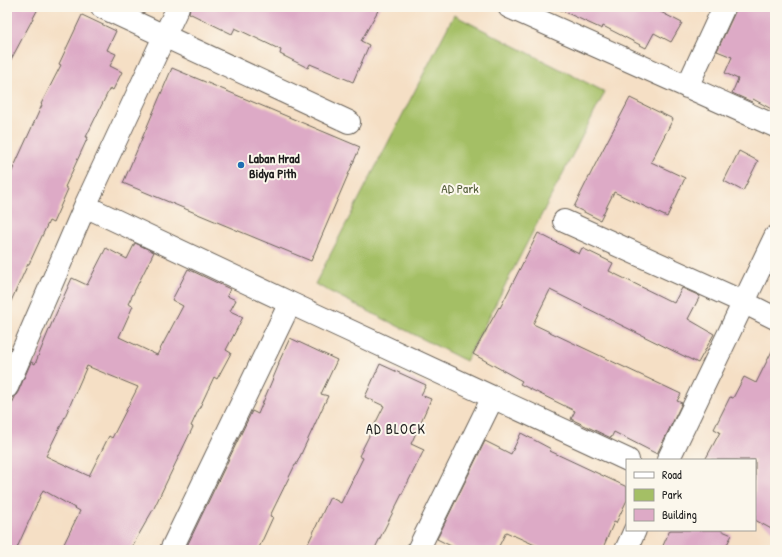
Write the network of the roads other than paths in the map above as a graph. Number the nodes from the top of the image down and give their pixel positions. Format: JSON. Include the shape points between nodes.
{"nodes":[{"id":1,"x":102,"y":7,"type":"edge"},
{"id":2,"x":178,"y":7,"type":"edge"},
{"id":3,"x":509,"y":7,"type":"edge"},
{"id":4,"x":724,"y":7,"type":"edge"},
{"id":5,"x":532,"y":12,"type":"edge"},
{"id":6,"x":164,"y":36,"type":"junction"},
{"id":7,"x":687,"y":87,"type":"junction"},
{"id":8,"x":350,"y":122,"type":"dead end"},
{"id":9,"x":775,"y":126,"type":"edge"},
{"id":10,"x":85,"y":206,"type":"junction"},
{"id":11,"x":564,"y":221,"type":"dead end"},
{"id":12,"x":775,"y":237,"type":"edge"},
{"id":13,"x":743,"y":302,"type":"junction"},
{"id":14,"x":290,"y":303,"type":"junction"},
{"id":15,"x":775,"y":318,"type":"edge"},
{"id":16,"x":7,"y":387,"type":"edge"},
{"id":17,"x":493,"y":397,"type":"junction"},
{"id":18,"x":626,"y":459,"type":"edge"},
{"id":19,"x":668,"y":459,"type":"edge"},
{"id":20,"x":636,"y":531,"type":"edge"},
{"id":21,"x":171,"y":550,"type":"edge"},
{"id":22,"x":418,"y":550,"type":"edge"},
{"id":23,"x":626,"y":550,"type":"edge"}],
"edges":[{"from":1,"to":6,"type":"street"},
{"from":2,"to":6,"type":"street"},
{"from":3,"to":5,"type":"street"},
{"from":4,"to":7,"type":"street"},
{"from":5,"to":7,"type":"street"},
{"from":6,"to":8,"type":"street"},
{"from":6,"to":10,"type":"street"},
{"from":7,"to":9,"type":"street"},
{"from":10,"to":14,"type":"street"},
{"from":10,"to":16,"type":"street"},
{"from":11,"to":13,"type":"street"},
{"from":12,"to":13,"type":"street"},
{"from":13,"to":15,"type":"street"},
{"from":13,"to":19,"type":"street"},
{"from":14,"to":17,"type":"street"},
{"from":14,"to":21,"type":"street"},
{"from":17,"to":18,"type":"street"},
{"from":17,"to":22,"type":"street"},
{"from":20,"to":23,"type":"street"}]}
